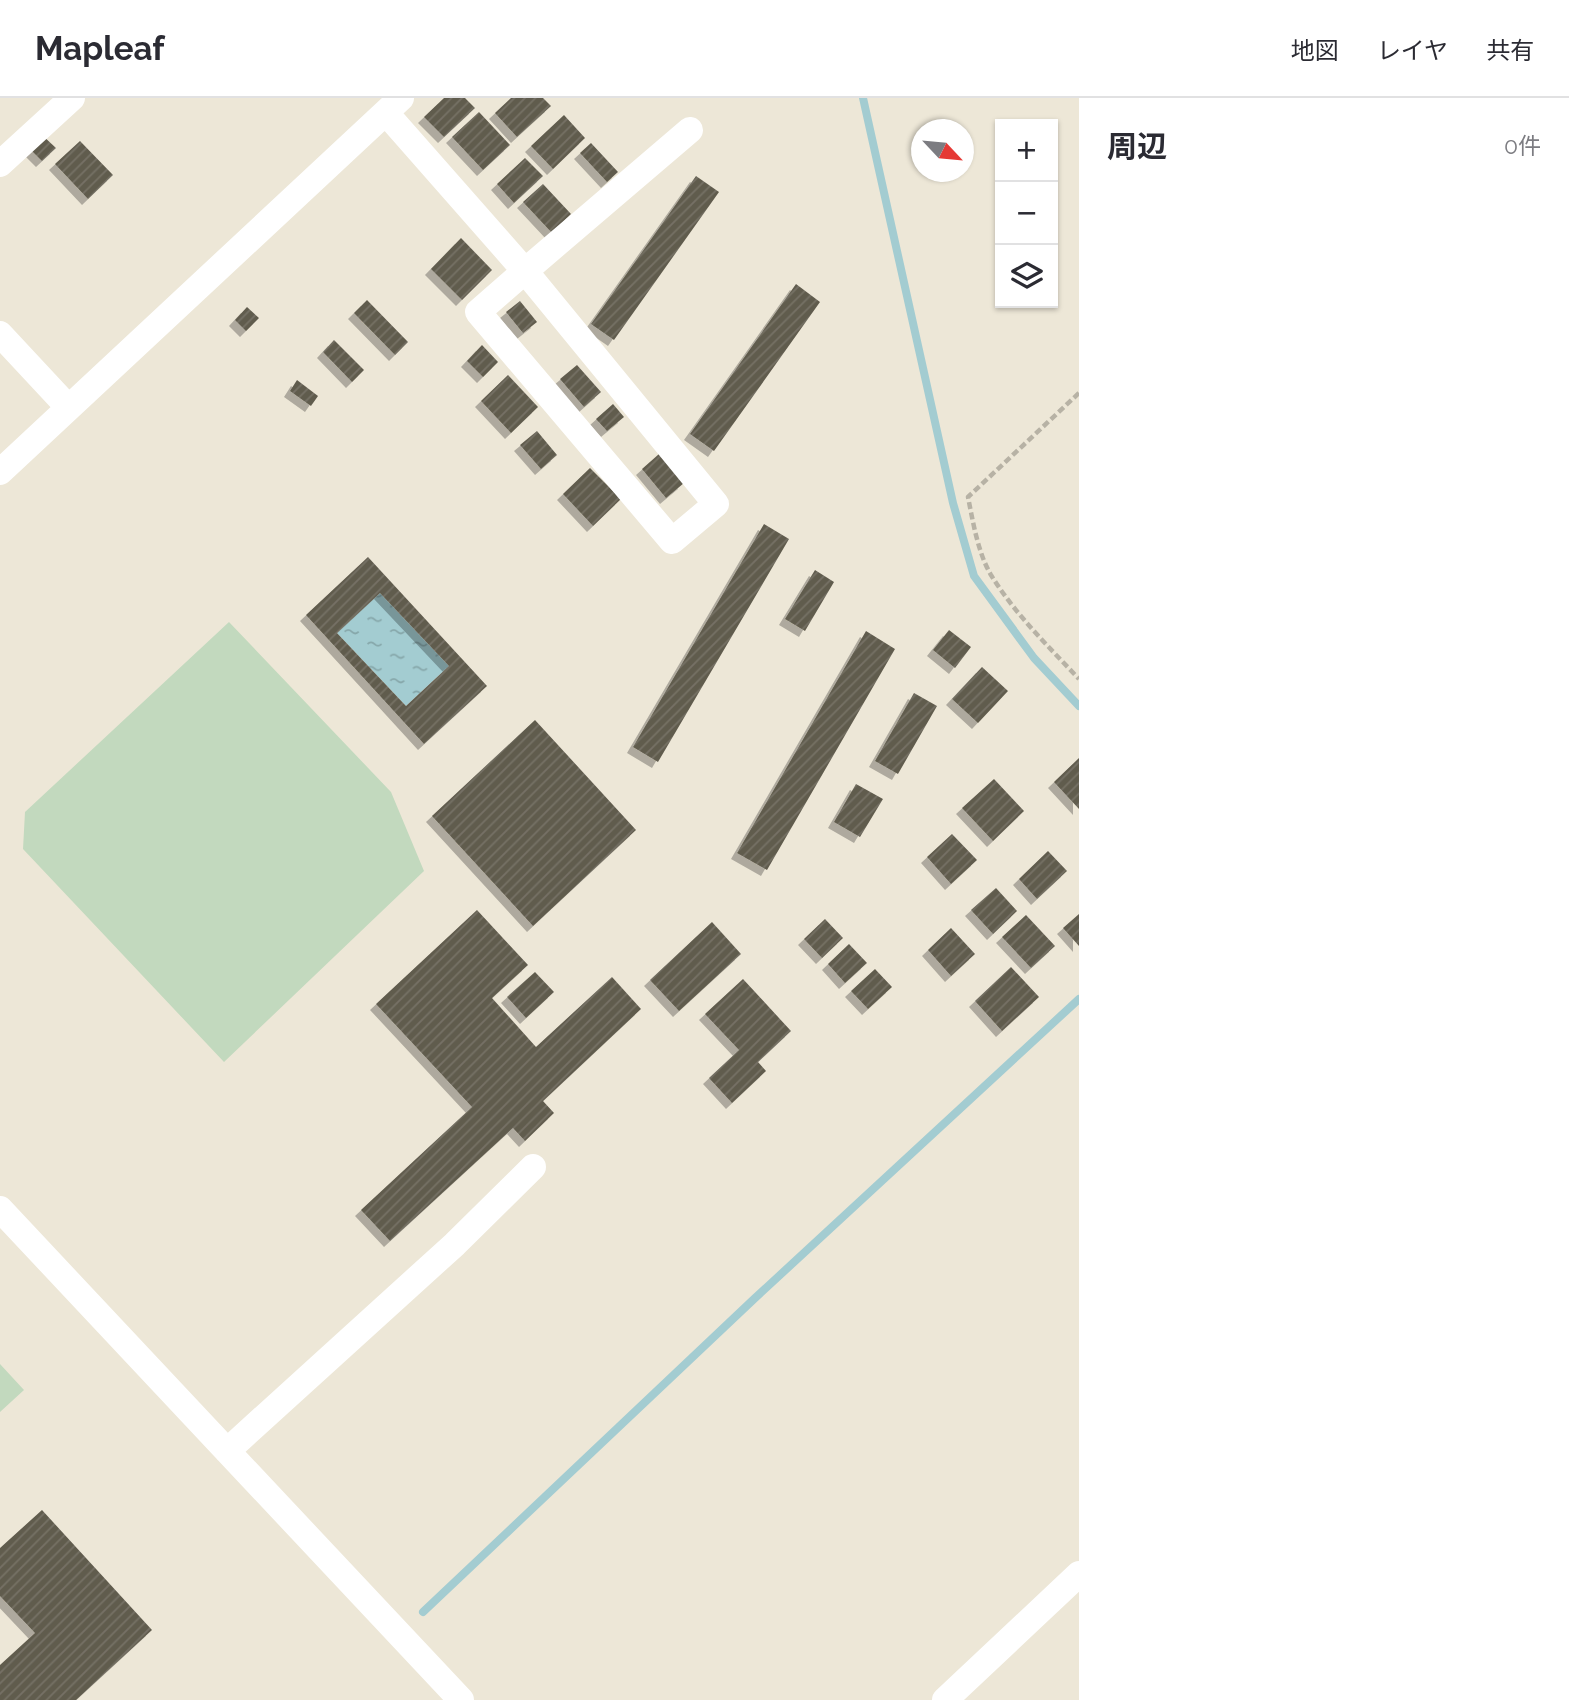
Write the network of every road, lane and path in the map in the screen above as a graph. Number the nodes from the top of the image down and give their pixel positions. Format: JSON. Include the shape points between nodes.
{"nodes":[{"id":1,"x":72,"y":98,"type":"edge"},
{"id":2,"x":393,"y":105,"type":"edge"},
{"id":3,"x":690,"y":131,"type":"dead end"},
{"id":4,"x":0,"y":164,"type":"edge"},
{"id":5,"x":525,"y":271,"type":"junction"},
{"id":6,"x":0,"y":334,"type":"edge"},
{"id":7,"x":1079,"y":393,"type":"edge"},
{"id":8,"x":68,"y":407,"type":"junction"},
{"id":9,"x":0,"y":472,"type":"edge"},
{"id":10,"x":1079,"y":679,"type":"edge"},
{"id":11,"x":534,"y":1167,"type":"dead end"},
{"id":12,"x":0,"y":1209,"type":"edge"},
{"id":13,"x":228,"y":1451,"type":"junction"},
{"id":14,"x":1079,"y":1574,"type":"edge"},
{"id":15,"x":461,"y":1700,"type":"edge"},
{"id":16,"x":945,"y":1700,"type":"edge"}],
"edges":[{"from":1,"to":4,"type":"street"},
{"from":2,"to":5,"type":"street"},
{"from":2,"to":8,"type":"street"},
{"from":3,"to":5,"type":"street"},
{"from":5,"to":5,"type":"street","via":[[716,504],[672,541],[478,312]]},
{"from":6,"to":8,"type":"street"},
{"from":7,"to":10,"type":"path","via":[[968,497],[990,573],[1017,611]]},
{"from":8,"to":9,"type":"street"},
{"from":11,"to":13,"type":"street"},
{"from":12,"to":13,"type":"street"},
{"from":13,"to":15,"type":"street"},
{"from":14,"to":16,"type":"street"}]}
